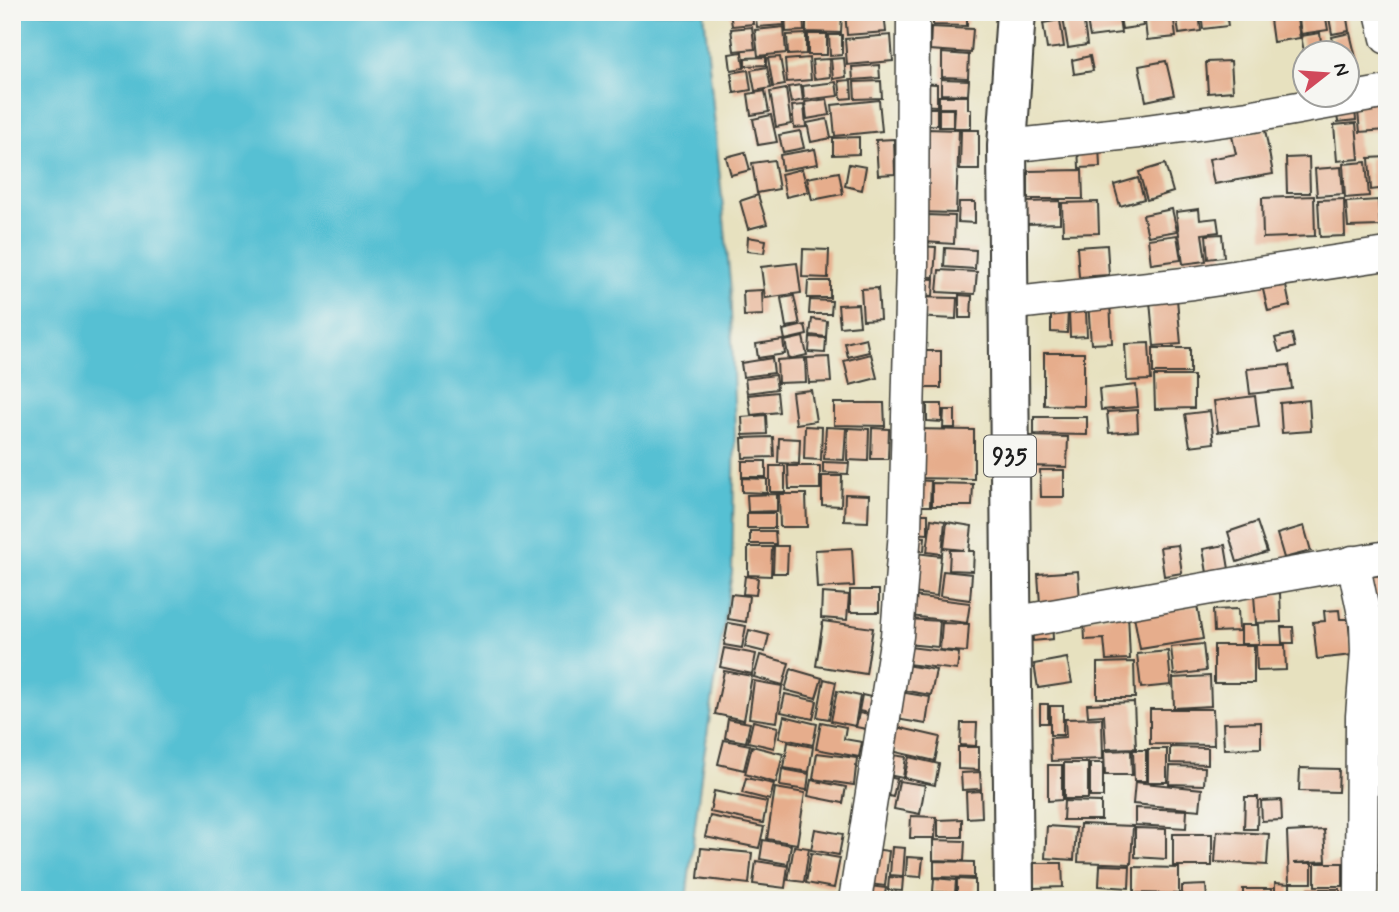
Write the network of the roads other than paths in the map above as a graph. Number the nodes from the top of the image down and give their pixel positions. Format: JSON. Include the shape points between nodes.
{"nodes":[{"id":1,"x":913,"y":12,"type":"edge"},
{"id":2,"x":1016,"y":12,"type":"edge"},
{"id":3,"x":1381,"y":12,"type":"edge"},
{"id":4,"x":1387,"y":38,"type":"edge"},
{"id":5,"x":1387,"y":92,"type":"edge"},
{"id":6,"x":1007,"y":146,"type":"junction"},
{"id":7,"x":1387,"y":254,"type":"edge"},
{"id":8,"x":1007,"y":304,"type":"junction"},
{"id":9,"x":1387,"y":556,"type":"edge"},
{"id":10,"x":1353,"y":562,"type":"junction"},
{"id":11,"x":1012,"y":623,"type":"junction"},
{"id":12,"x":1361,"y":891,"type":"dead end"},
{"id":13,"x":855,"y":900,"type":"edge"},
{"id":14,"x":1014,"y":900,"type":"edge"}],
"edges":[{"from":1,"to":13,"type":"street","via":[[905,531],[897,636]]},
{"from":2,"to":6,"type":"main road","number":"935"},
{"from":3,"to":4,"type":"street"},
{"from":5,"to":6,"type":"street","via":[[1248,117]]},
{"from":6,"to":8,"type":"main road","number":"935"},
{"from":7,"to":8,"type":"street","via":[[1193,284]]},
{"from":8,"to":11,"type":"main road","number":"935"},
{"from":9,"to":10,"type":"street"},
{"from":10,"to":11,"type":"street"},
{"from":10,"to":12,"type":"street","via":[[1367,652]]},
{"from":11,"to":14,"type":"main road","number":"935"}]}
